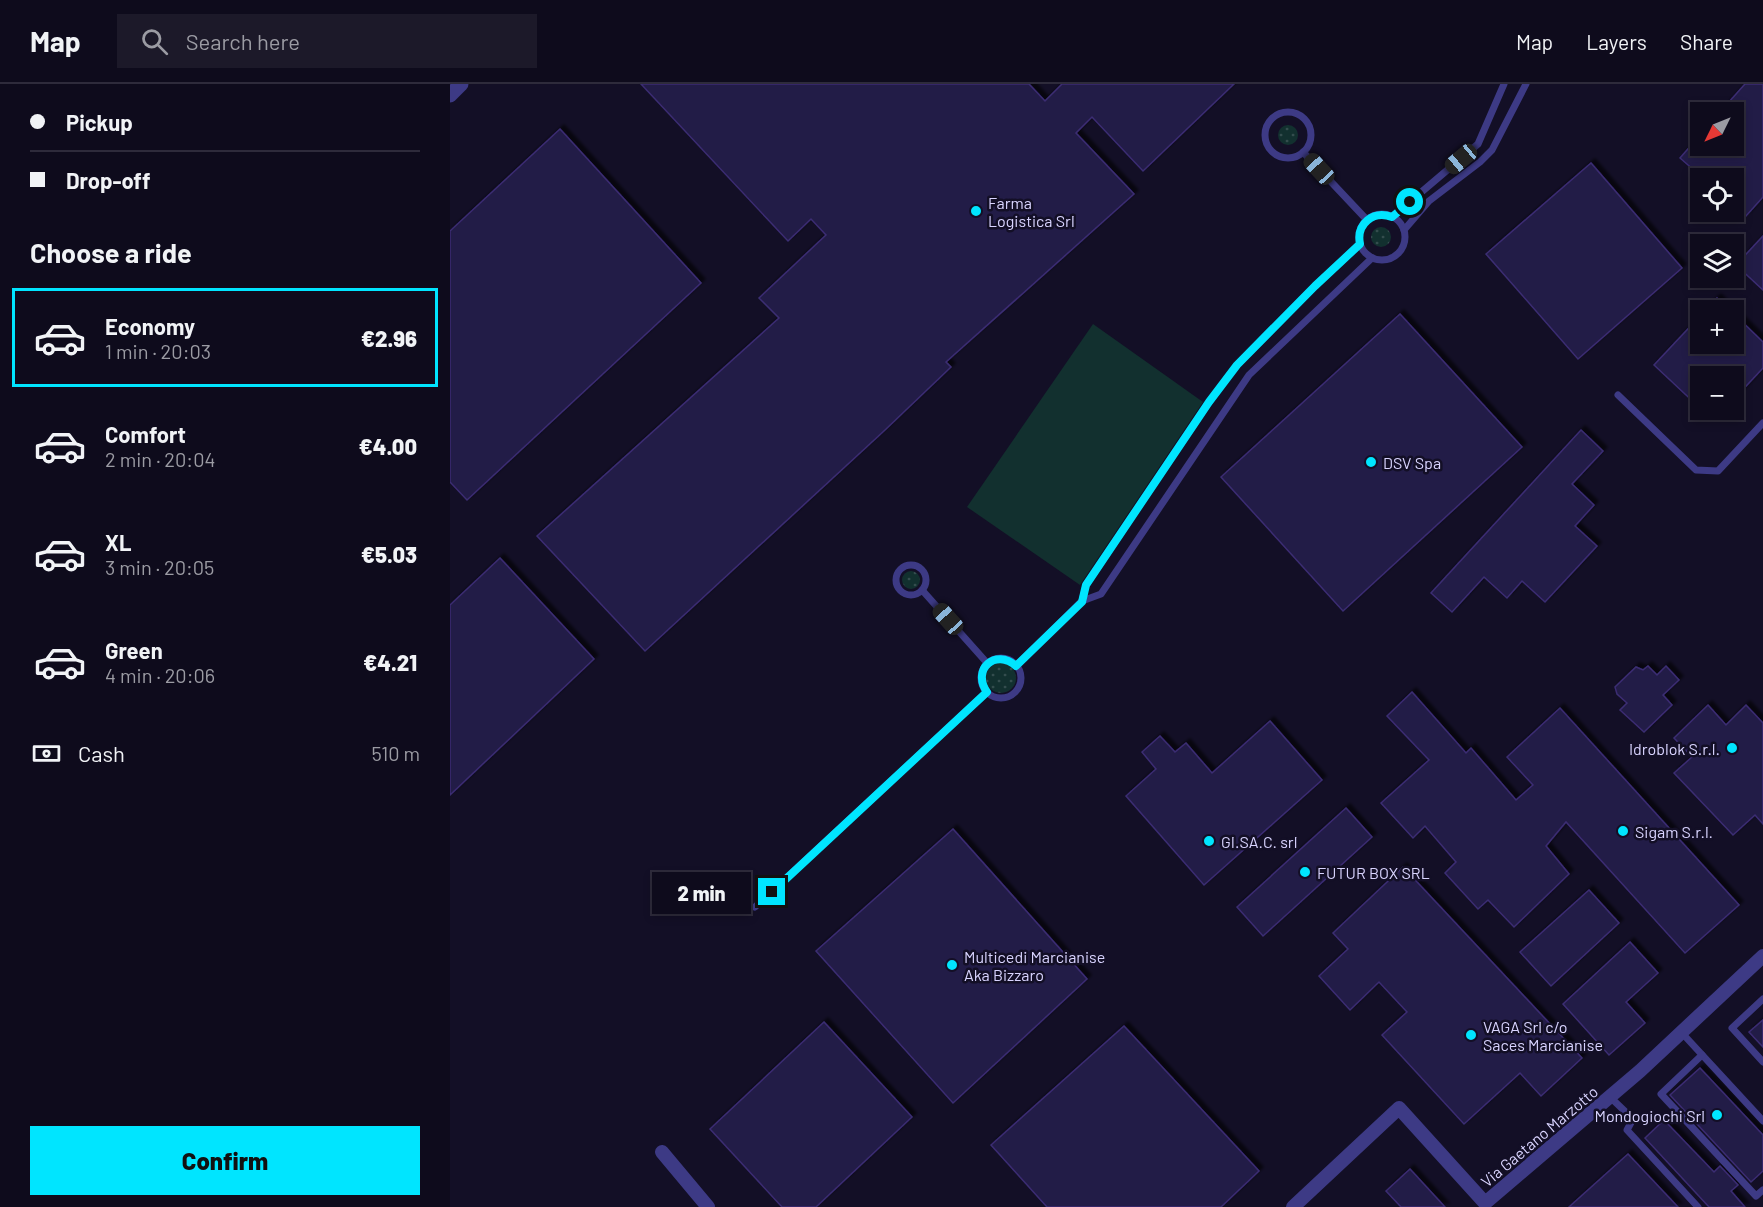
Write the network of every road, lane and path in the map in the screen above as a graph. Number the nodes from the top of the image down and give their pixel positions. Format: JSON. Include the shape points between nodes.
{"nodes":[{"id":1,"x":461,"y":84,"type":"edge"},
{"id":2,"x":1504,"y":84,"type":"edge"},
{"id":3,"x":1526,"y":84,"type":"edge"},
{"id":4,"x":450,"y":95,"type":"edge"},
{"id":5,"x":1303,"y":152,"type":"junction"},
{"id":6,"x":1392,"y":217,"type":"junction"},
{"id":7,"x":1367,"y":220,"type":"junction"},
{"id":8,"x":1404,"y":230,"type":"junction"},
{"id":9,"x":1360,"y":244,"type":"junction"},
{"id":10,"x":1372,"y":258,"type":"junction"},
{"id":11,"x":1618,"y":396,"type":"dead end"},
{"id":12,"x":1763,"y":423,"type":"edge"},
{"id":13,"x":921,"y":590,"type":"junction"},
{"id":14,"x":1082,"y":602,"type":"junction"},
{"id":15,"x":988,"y":664,"type":"junction"},
{"id":16,"x":1016,"y":666,"type":"junction"},
{"id":17,"x":987,"y":692,"type":"junction"},
{"id":18,"x":755,"y":907,"type":"dead end"},
{"id":19,"x":1763,"y":956,"type":"edge"},
{"id":20,"x":1763,"y":999,"type":"edge"},
{"id":21,"x":1682,"y":1033,"type":"junction"},
{"id":22,"x":1702,"y":1055,"type":"junction"},
{"id":23,"x":1763,"y":1062,"type":"edge"},
{"id":24,"x":1610,"y":1097,"type":"junction"},
{"id":25,"x":1763,"y":1121,"type":"edge"},
{"id":26,"x":662,"y":1152,"type":"dead end"},
{"id":27,"x":1763,"y":1190,"type":"edge"},
{"id":28,"x":708,"y":1207,"type":"edge"},
{"id":29,"x":1293,"y":1207,"type":"edge"},
{"id":30,"x":1698,"y":1207,"type":"edge"}],
"edges":[{"from":1,"to":4,"type":"street"},
{"from":2,"to":6,"type":"lane","via":[[1479,144]]},
{"from":3,"to":8,"type":"lane","via":[[1492,150],[1429,201]]},
{"from":5,"to":5,"type":"lane","via":[[1311,138],[1308,123],[1296,113],[1274,117],[1266,136],[1271,149],[1290,158]]},
{"from":5,"to":7,"type":"lane"},
{"from":6,"to":7,"type":"lane","via":[[1379,215]]},
{"from":6,"to":8,"type":"lane"},
{"from":7,"to":9,"type":"lane","via":[[1360,231]]},
{"from":8,"to":10,"type":"lane","via":[[1400,252],[1394,257]]},
{"from":9,"to":10,"type":"lane"},
{"from":9,"to":14,"type":"lane","via":[[1237,365],[1086,585]]},
{"from":10,"to":14,"type":"lane","via":[[1249,375],[1101,594]]},
{"from":11,"to":12,"type":"lane","via":[[1696,470],[1718,471]]},
{"from":13,"to":13,"type":"lane","via":[[926,581],[923,571],[906,565],[896,576],[899,589],[908,594]]},
{"from":13,"to":15,"type":"lane"},
{"from":14,"to":16,"type":"lane"},
{"from":15,"to":16,"type":"lane","via":[[1005,659]]},
{"from":15,"to":17,"type":"lane","via":[[982,674]]},
{"from":16,"to":17,"type":"lane","via":[[1021,679],[1016,691],[1004,698]]},
{"from":17,"to":18,"type":"lane"},
{"from":19,"to":21,"type":"street","name":"Via Gaetano Marzotto"},
{"from":20,"to":23,"type":"lane","via":[[1732,1028]]},
{"from":21,"to":22,"type":"lane"},
{"from":21,"to":24,"type":"street","name":"Via Gaetano Marzotto"},
{"from":22,"to":25,"type":"lane"},
{"from":22,"to":27,"type":"lane","via":[[1661,1094],[1756,1196]]},
{"from":24,"to":29,"type":"street","name":"Via Gaetano Marzotto","via":[[1485,1203],[1399,1108]]},
{"from":24,"to":30,"type":"lane","via":[[1633,1119],[1627,1130]]},
{"from":26,"to":28,"type":"street"}]}
